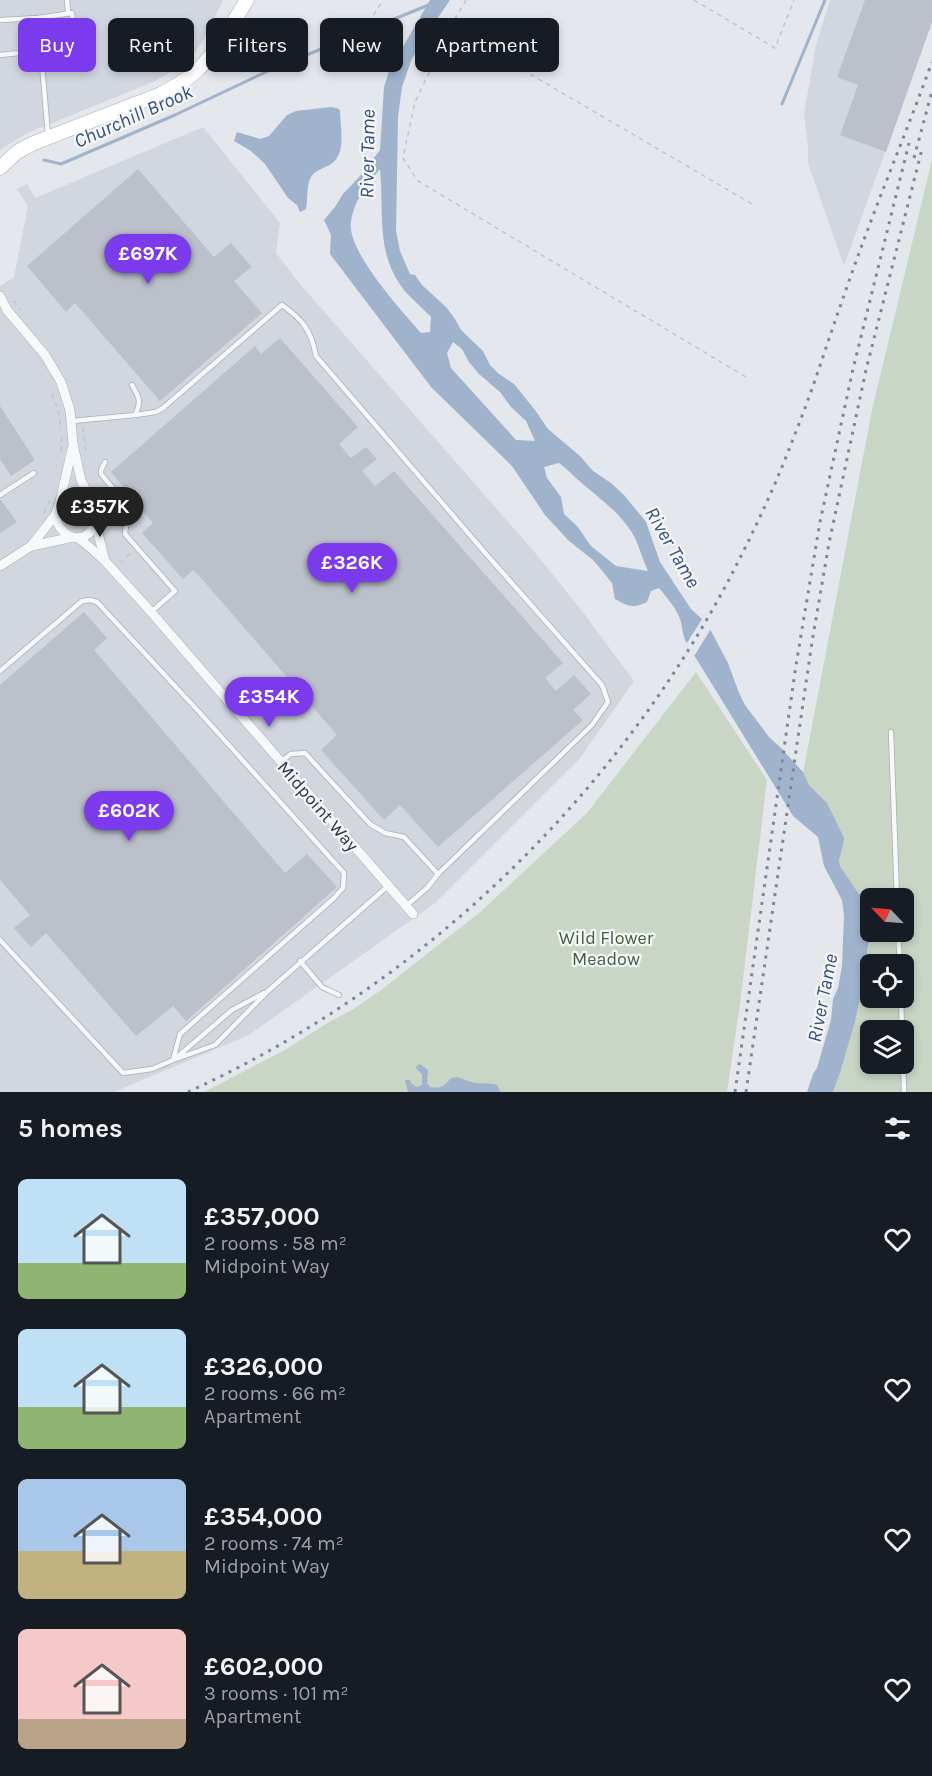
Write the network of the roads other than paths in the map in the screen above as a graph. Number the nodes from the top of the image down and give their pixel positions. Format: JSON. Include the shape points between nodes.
{"nodes":[{"id":1,"x":67,"y":0,"type":"edge"},
{"id":2,"x":247,"y":0,"type":"edge"},
{"id":3,"x":68,"y":14,"type":"junction"},
{"id":4,"x":38,"y":18,"type":"edge"},
{"id":5,"x":73,"y":18,"type":"edge"},
{"id":6,"x":18,"y":19,"type":"edge"},
{"id":7,"x":0,"y":20,"type":"edge"},
{"id":8,"x":18,"y":53,"type":"edge"},
{"id":9,"x":0,"y":55,"type":"edge"},
{"id":10,"x":42,"y":72,"type":"edge"},
{"id":11,"x":48,"y":137,"type":"junction"},
{"id":12,"x":0,"y":168,"type":"edge"},
{"id":13,"x":0,"y":296,"type":"edge"},
{"id":14,"x":3,"y":308,"type":"edge"},
{"id":15,"x":132,"y":385,"type":"dead end"},
{"id":16,"x":135,"y":415,"type":"junction"},
{"id":17,"x":72,"y":421,"type":"junction"},
{"id":18,"x":73,"y":444,"type":"junction"},
{"id":19,"x":105,"y":462,"type":"dead end"},
{"id":20,"x":34,"y":473,"type":"dead end"},
{"id":21,"x":0,"y":495,"type":"edge"},
{"id":22,"x":92,"y":504,"type":"junction"},
{"id":23,"x":58,"y":511,"type":"junction"},
{"id":24,"x":97,"y":519,"type":"junction"},
{"id":25,"x":75,"y":538,"type":"junction"},
{"id":26,"x":31,"y":546,"type":"junction"},
{"id":27,"x":105,"y":561,"type":"junction"},
{"id":28,"x":0,"y":566,"type":"edge"},
{"id":29,"x":151,"y":612,"type":"junction"},
{"id":30,"x":0,"y":671,"type":"edge"},
{"id":31,"x":891,"y":732,"type":"dead end"},
{"id":32,"x":280,"y":762,"type":"junction"},
{"id":33,"x":438,"y":874,"type":"junction"},
{"id":34,"x":388,"y":886,"type":"junction"},
{"id":35,"x":897,"y":888,"type":"edge"},
{"id":36,"x":406,"y":906,"type":"junction"},
{"id":37,"x":413,"y":914,"type":"dead end"},
{"id":38,"x":0,"y":940,"type":"edge"},
{"id":39,"x":300,"y":962,"type":"junction"},
{"id":40,"x":269,"y":990,"type":"junction"},
{"id":41,"x":339,"y":995,"type":"dead end"},
{"id":42,"x":173,"y":1060,"type":"junction"},
{"id":43,"x":903,"y":1074,"type":"edge"},
{"id":44,"x":904,"y":1092,"type":"edge"}],
"edges":[{"from":1,"to":3,"type":"lane"},
{"from":2,"to":11,"type":"street","via":[[194,73],[161,94]]},
{"from":3,"to":4,"type":"lane"},
{"from":3,"to":5,"type":"lane","via":[[72,13]]},
{"from":6,"to":7,"type":"lane"},
{"from":8,"to":9,"type":"lane"},
{"from":10,"to":11,"type":"lane"},
{"from":11,"to":12,"type":"street","via":[[17,152]]},
{"from":13,"to":14,"type":"street"},
{"from":14,"to":17,"type":"street","via":[[45,355],[61,382]]},
{"from":15,"to":16,"type":"lane","via":[[140,406]]},
{"from":16,"to":17,"type":"lane"},
{"from":16,"to":33,"type":"lane","via":[[163,408],[282,305],[306,325],[316,356],[602,685],[608,702],[592,725]]},
{"from":17,"to":18,"type":"street"},
{"from":18,"to":22,"type":"street","via":[[81,480]]},
{"from":18,"to":23,"type":"street"},
{"from":19,"to":29,"type":"lane","via":[[101,474],[130,509],[132,518],[125,534],[175,591]]},
{"from":20,"to":21,"type":"lane"},
{"from":22,"to":23,"type":"street","via":[[74,497],[64,501]]},
{"from":22,"to":24,"type":"street"},
{"from":23,"to":25,"type":"street","via":[[60,530]]},
{"from":23,"to":26,"type":"street"},
{"from":24,"to":25,"type":"street","via":[[91,532]]},
{"from":24,"to":27,"type":"street","name":"Midpoint Way"},
{"from":25,"to":26,"type":"street"},
{"from":25,"to":27,"type":"street","name":"Midpoint Way"},
{"from":26,"to":28,"type":"street"},
{"from":27,"to":29,"type":"street","name":"Midpoint Way"},
{"from":29,"to":32,"type":"street","name":"Midpoint Way"},
{"from":30,"to":42,"type":"lane","via":[[82,601],[97,602],[344,873],[343,888],[334,898],[180,1034]]},
{"from":31,"to":35,"type":"lane"},
{"from":32,"to":33,"type":"lane","via":[[291,754],[305,753],[370,824],[404,837]]},
{"from":32,"to":34,"type":"street","name":"Midpoint Way"},
{"from":33,"to":36,"type":"lane"},
{"from":34,"to":36,"type":"street","name":"Midpoint Way"},
{"from":34,"to":39,"type":"lane"},
{"from":36,"to":37,"type":"street","name":"Midpoint Way"},
{"from":38,"to":42,"type":"lane","via":[[123,1073],[152,1069]]},
{"from":39,"to":40,"type":"lane"},
{"from":39,"to":41,"type":"lane","via":[[322,987]]},
{"from":40,"to":42,"type":"lane","via":[[232,1010]]},
{"from":40,"to":42,"type":"lane","via":[[215,1045]]},
{"from":43,"to":44,"type":"lane"}]}
